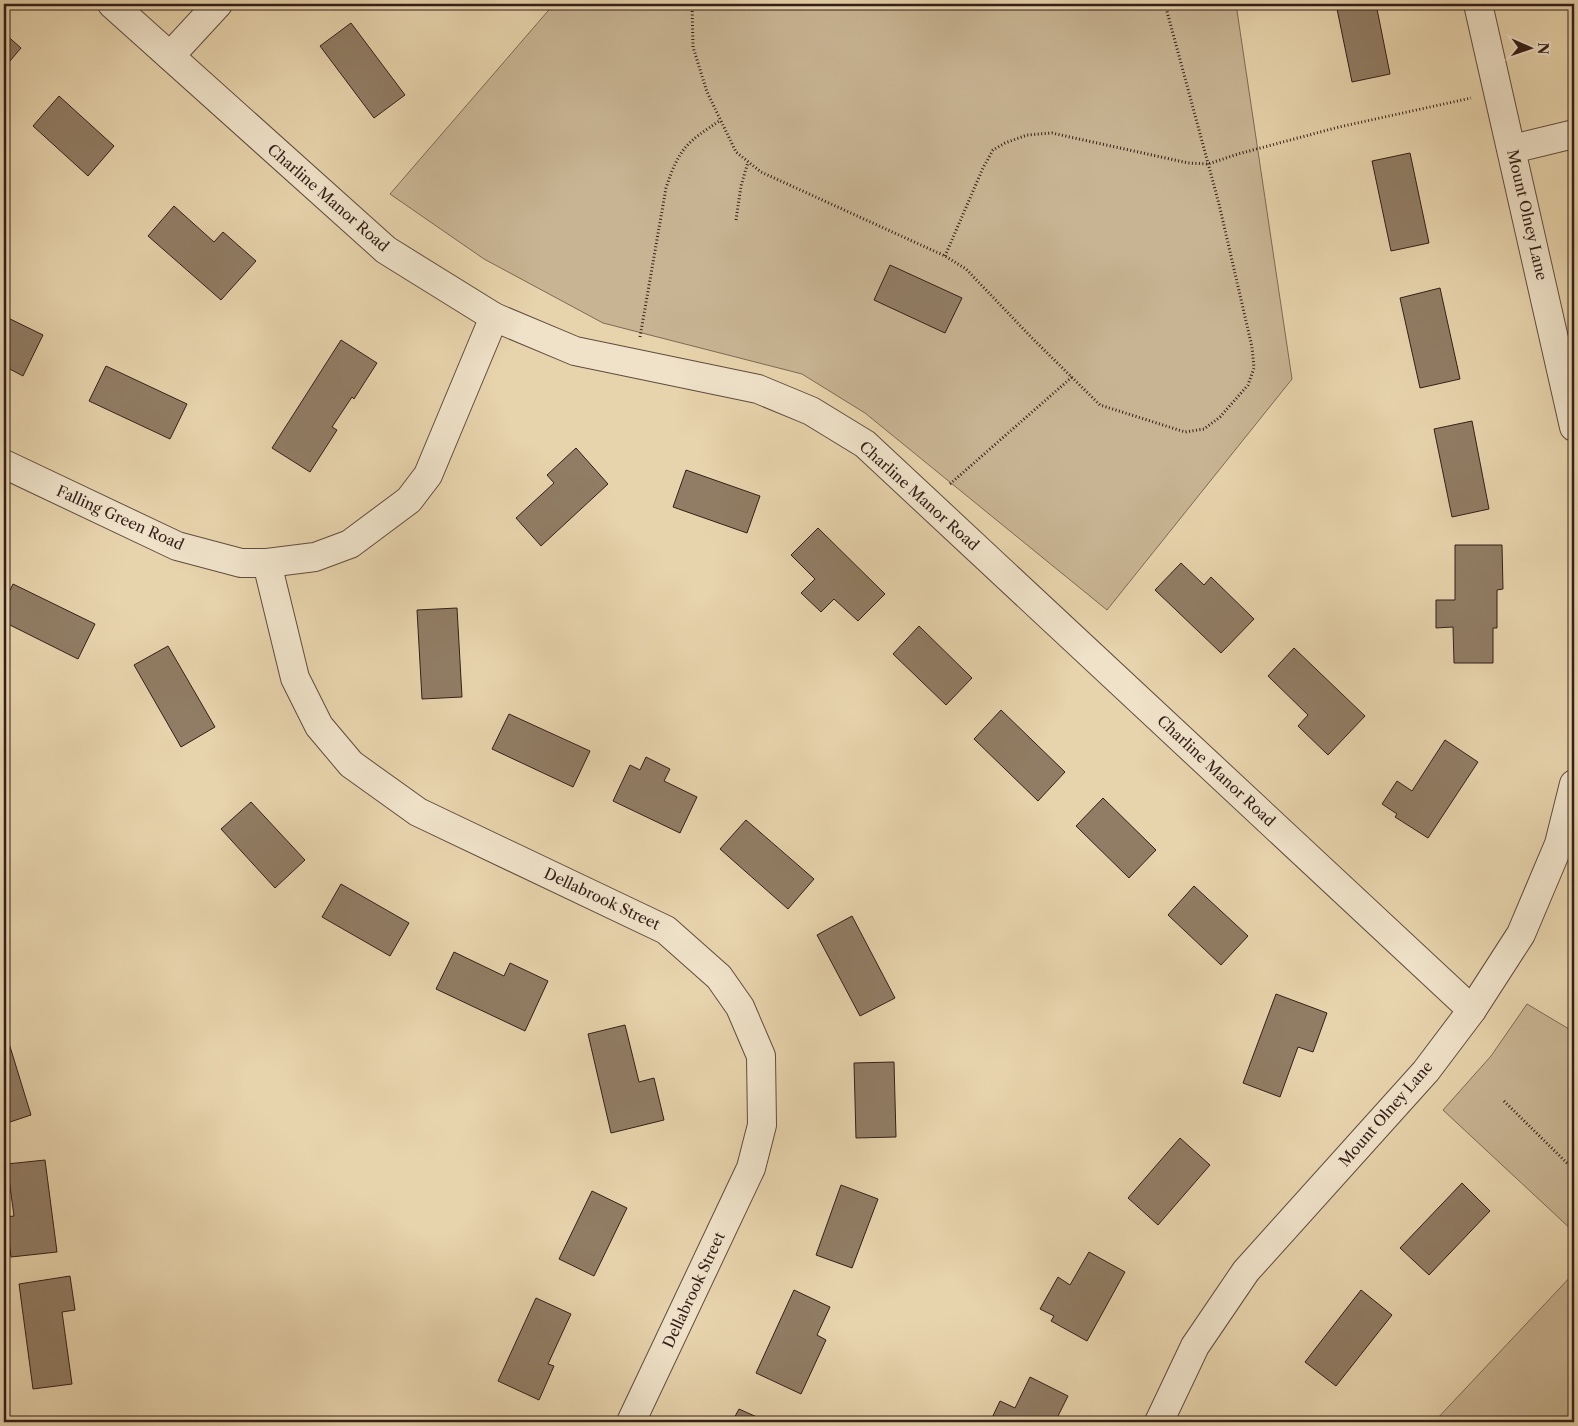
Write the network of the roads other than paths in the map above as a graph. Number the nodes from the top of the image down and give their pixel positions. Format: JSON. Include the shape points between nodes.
{"nodes":[{"id":1,"x":112,"y":4,"type":"edge"},
{"id":2,"x":218,"y":4,"type":"edge"},
{"id":3,"x":1478,"y":4,"type":"edge"},
{"id":4,"x":170,"y":56,"type":"junction"},
{"id":5,"x":1574,"y":134,"type":"edge"},
{"id":6,"x":1512,"y":149,"type":"junction"},
{"id":7,"x":494,"y":317,"type":"junction"},
{"id":8,"x":1574,"y":427,"type":"edge"},
{"id":9,"x":4,"y":464,"type":"edge"},
{"id":10,"x":267,"y":563,"type":"junction"},
{"id":11,"x":1574,"y":784,"type":"edge"},
{"id":12,"x":1472,"y":1010,"type":"junction"},
{"id":13,"x":631,"y":1422,"type":"edge"},
{"id":14,"x":1159,"y":1422,"type":"edge"}],
"edges":[{"from":1,"to":4,"type":"street","name":"Charline Manor Road"},
{"from":2,"to":4,"type":"street"},
{"from":3,"to":6,"type":"street","name":"Mount Olney Lane"},
{"from":4,"to":7,"type":"street","name":"Charline Manor Road","via":[[386,250]]},
{"from":5,"to":6,"type":"street"},
{"from":6,"to":8,"type":"street","name":"Mount Olney Lane"},
{"from":7,"to":10,"type":"street","name":"Falling Green Road","via":[[428,475],[409,500],[350,544],[315,557]]},
{"from":7,"to":12,"type":"street","name":"Charline Manor Road","via":[[575,351],[758,389],[811,411],[865,444]]},
{"from":9,"to":10,"type":"street","name":"Falling Green Road","via":[[177,546],[241,563]]},
{"from":10,"to":13,"type":"street","name":"Dellabrook Street","via":[[296,678],[319,726],[351,764],[418,812],[666,930],[719,977],[740,1007],[761,1056],[762,1125],[751,1168]]},
{"from":11,"to":12,"type":"street","name":"Mount Olney Lane","via":[[1559,844],[1521,934]]},
{"from":12,"to":14,"type":"street","name":"Mount Olney Lane","via":[[1426,1071],[1246,1271],[1196,1346]]}]}
